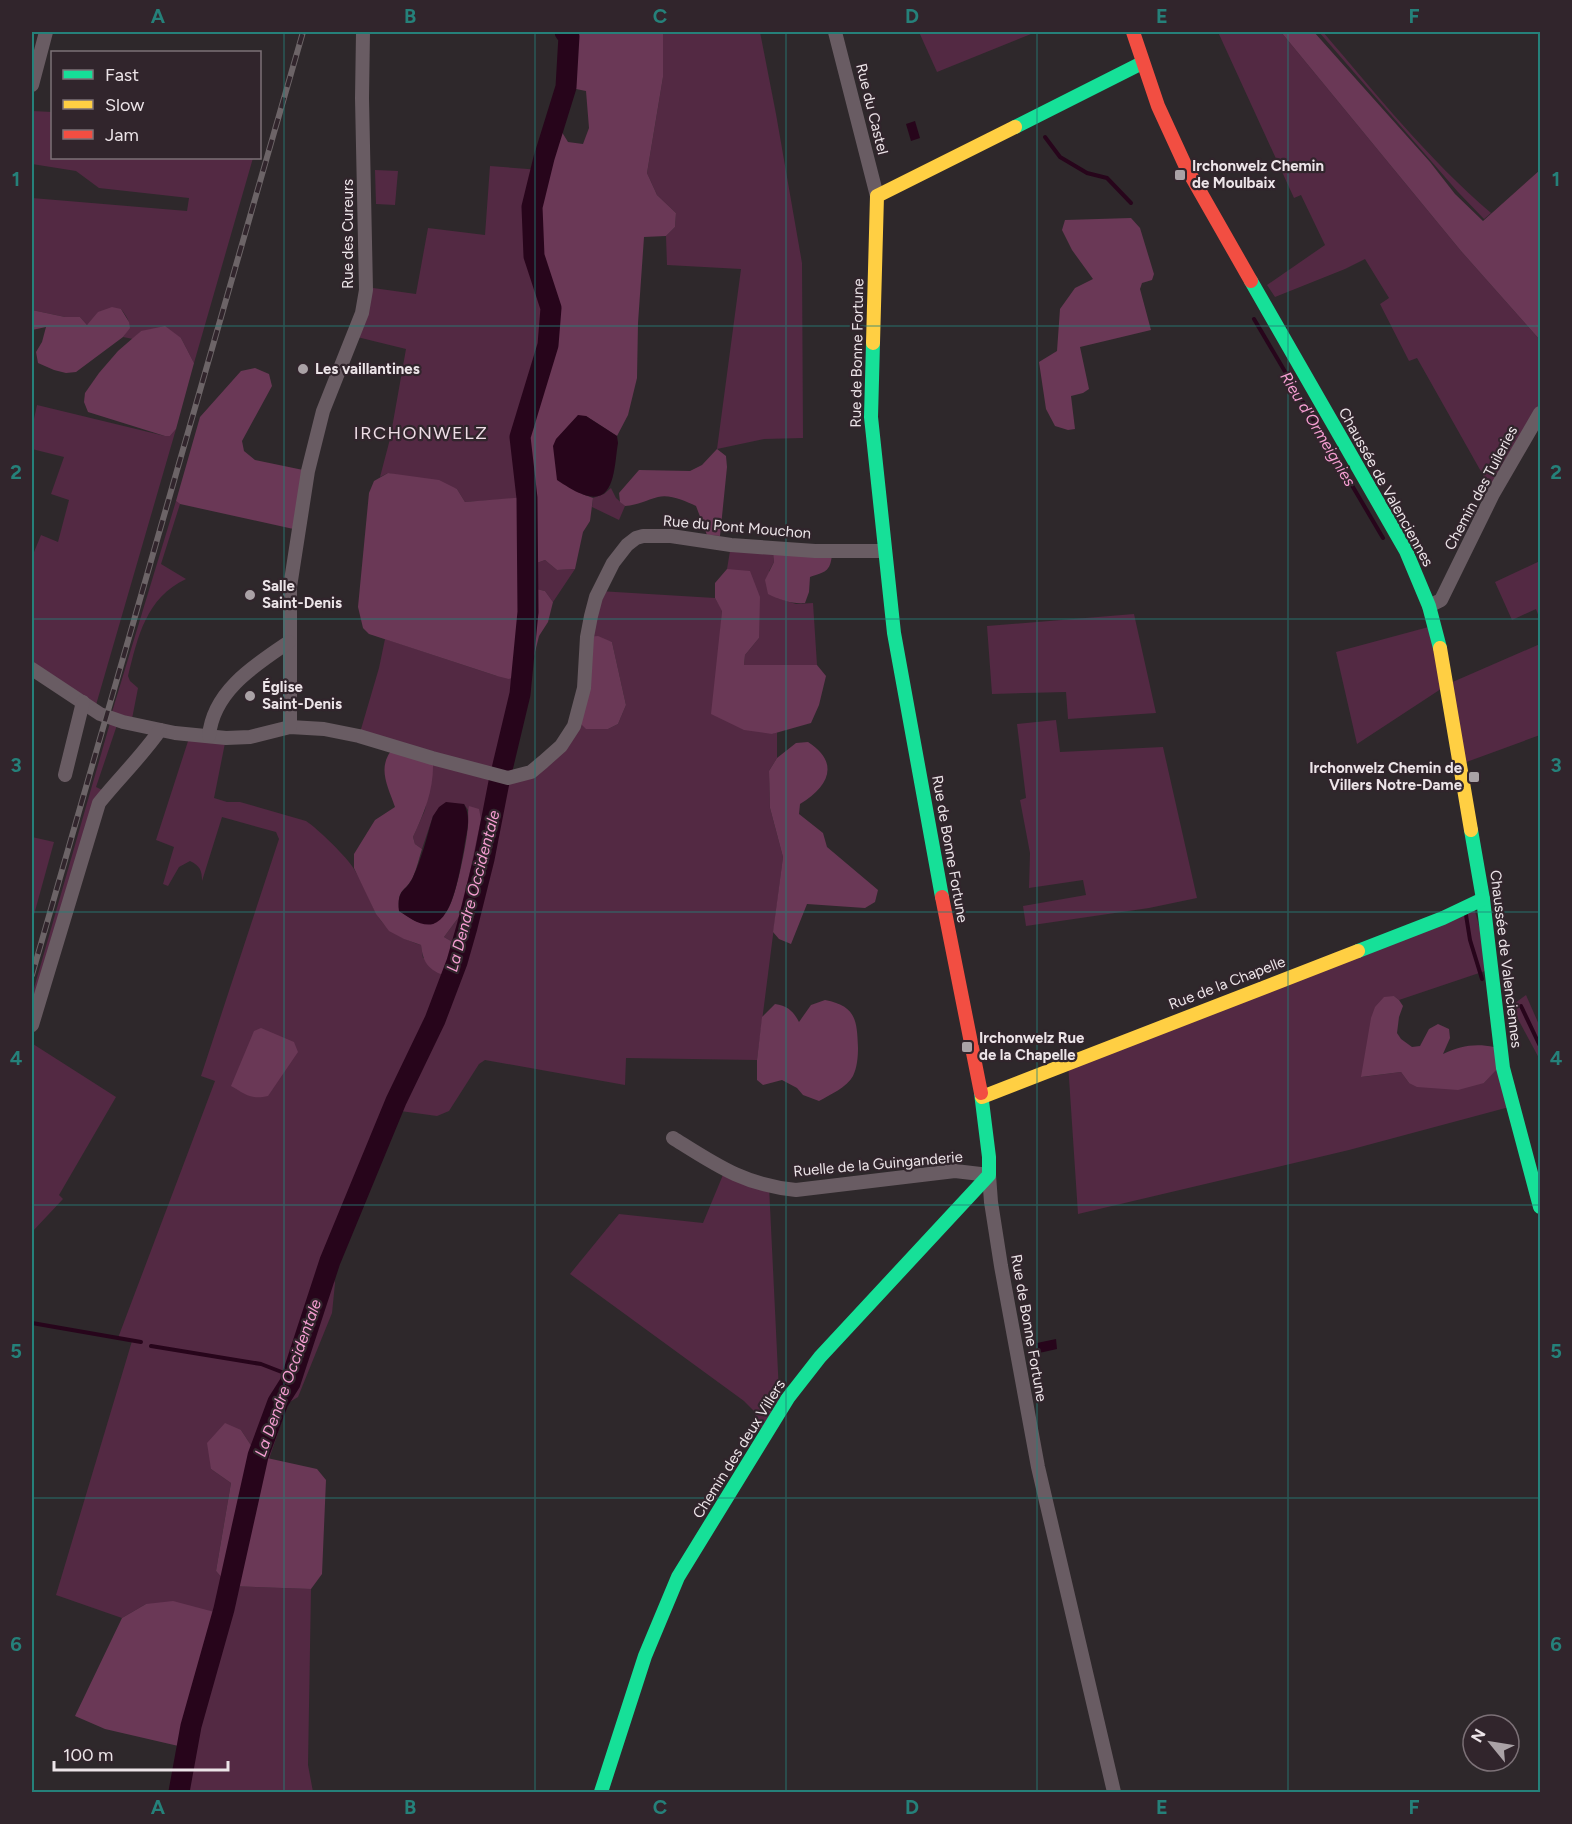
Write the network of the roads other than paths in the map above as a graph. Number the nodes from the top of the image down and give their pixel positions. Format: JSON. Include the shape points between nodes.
{"nodes":[{"id":1,"x":46,"y":32,"type":"edge"},
{"id":2,"x":363,"y":32,"type":"edge"},
{"id":3,"x":835,"y":32,"type":"edge"},
{"id":4,"x":1133,"y":32,"type":"edge"},
{"id":5,"x":1142,"y":63,"type":"junction"},
{"id":6,"x":32,"y":85,"type":"edge"},
{"id":7,"x":877,"y":196,"type":"junction"},
{"id":8,"x":1540,"y":413,"type":"edge"},
{"id":9,"x":884,"y":551,"type":"junction"},
{"id":10,"x":1430,"y":606,"type":"junction"},
{"id":11,"x":289,"y":642,"type":"junction"},
{"id":12,"x":32,"y":669,"type":"edge"},
{"id":13,"x":83,"y":702,"type":"junction"},
{"id":14,"x":290,"y":727,"type":"junction"},
{"id":15,"x":160,"y":730,"type":"junction"},
{"id":16,"x":209,"y":736,"type":"junction"},
{"id":17,"x":65,"y":774,"type":"dead end"},
{"id":18,"x":1483,"y":899,"type":"junction"},
{"id":19,"x":32,"y":1025,"type":"edge"},
{"id":20,"x":982,"y":1097,"type":"junction"},
{"id":21,"x":673,"y":1138,"type":"dead end"},
{"id":22,"x":989,"y":1175,"type":"junction"},
{"id":23,"x":1540,"y":1208,"type":"edge"},
{"id":24,"x":601,"y":1792,"type":"edge"},
{"id":25,"x":1114,"y":1792,"type":"edge"}],
"edges":[{"from":1,"to":6,"type":"street"},
{"from":2,"to":11,"type":"street","name":"Rue des Cureurs","via":[[366,290],[362,313],[323,411],[308,471],[290,587]]},
{"from":3,"to":7,"type":"street","name":"Rue du Castel"},
{"from":4,"to":5,"type":"street","name":"Chaussée de Valenciennes"},
{"from":5,"to":7,"type":"street"},
{"from":5,"to":10,"type":"street","name":"Chaussée de Valenciennes","via":[[1186,167],[1401,542]]},
{"from":7,"to":9,"type":"street","name":"Rue de Bonne Fortune","via":[[871,417]]},
{"from":8,"to":10,"type":"street","name":"Chemin des Tuileries","via":[[1493,494],[1441,600]]},
{"from":9,"to":14,"type":"street","name":"Rue du Pont Mouchon","via":[[815,551],[671,536],[636,538],[613,563],[596,597],[587,637],[584,688],[574,726],[561,746],[531,772],[508,778],[359,736]]},
{"from":9,"to":20,"type":"street","name":"Rue de Bonne Fortune","via":[[896,645]]},
{"from":10,"to":18,"type":"street","name":"Chaussée de Valenciennes","via":[[1443,659]]},
{"from":11,"to":14,"type":"street","name":"Rue des Cureurs"},
{"from":11,"to":16,"type":"street","via":[[249,669],[232,686],[216,711]]},
{"from":12,"to":13,"type":"street","name":"Rue du Pont Mouchon"},
{"from":13,"to":15,"type":"street","name":"Rue du Pont Mouchon","via":[[106,716]]},
{"from":13,"to":17,"type":"street"},
{"from":14,"to":16,"type":"street","name":"Rue du Pont Mouchon","via":[[250,737]]},
{"from":15,"to":16,"type":"street","name":"Rue du Pont Mouchon"},
{"from":15,"to":19,"type":"street","via":[[99,803]]},
{"from":18,"to":20,"type":"street","name":"Rue de la Chapelle"},
{"from":18,"to":23,"type":"street","name":"Chaussée de Valenciennes","via":[[1503,1068]]},
{"from":20,"to":22,"type":"street","name":"Rue de Bonne Fortune"},
{"from":21,"to":22,"type":"street","name":"Ruelle de la Guinganderie","via":[[725,1170],[757,1183],[796,1190],[955,1171]]},
{"from":22,"to":24,"type":"street","name":"Chemin des deux Villers","via":[[820,1357],[788,1398],[678,1577],[655,1630]]},
{"from":22,"to":25,"type":"street","name":"Rue de Bonne Fortune","via":[[1023,1392]]}]}
